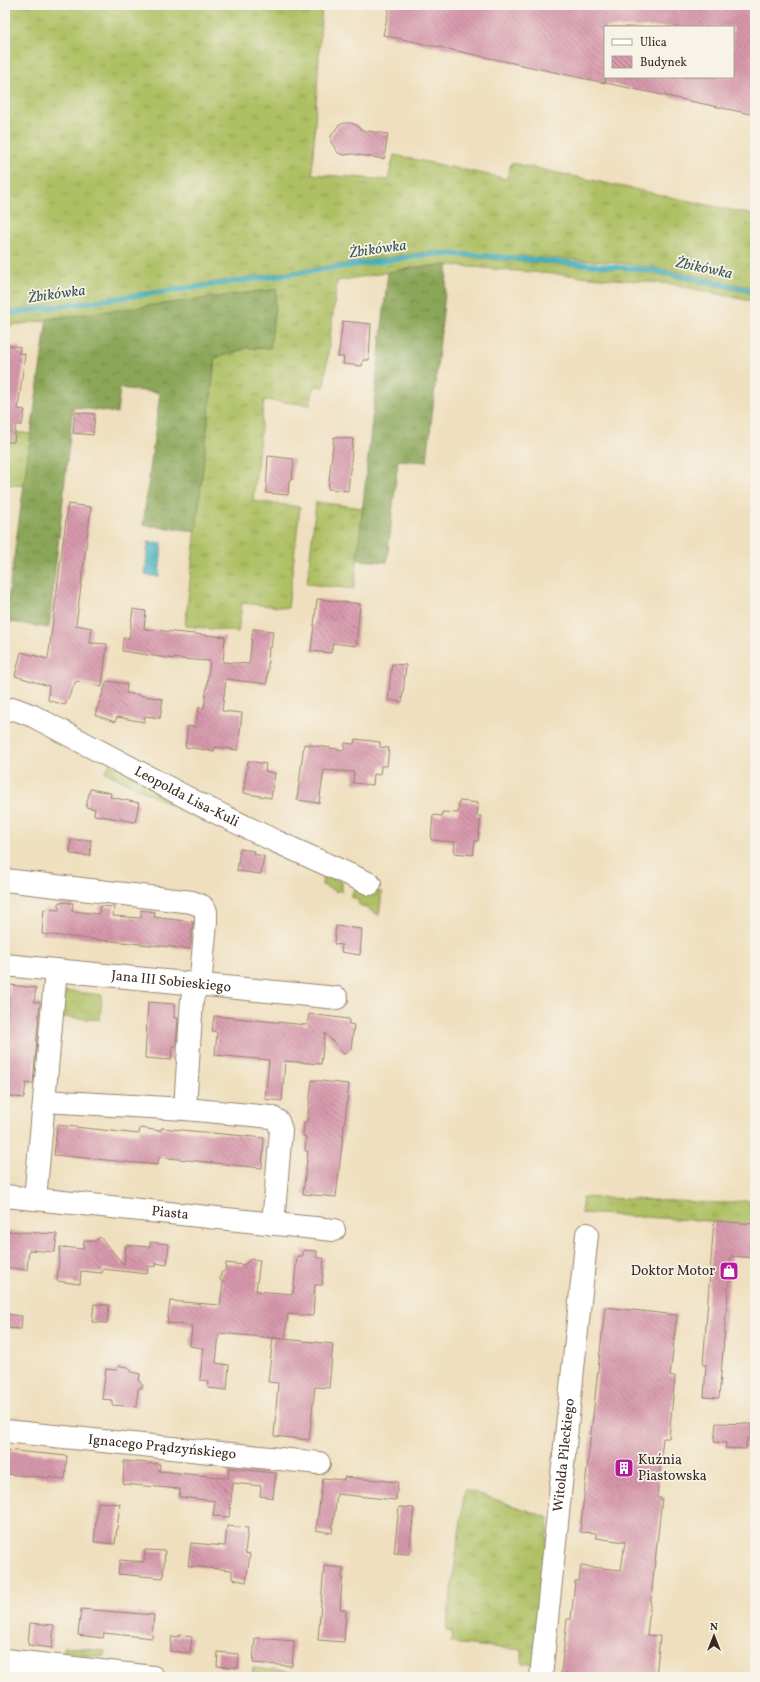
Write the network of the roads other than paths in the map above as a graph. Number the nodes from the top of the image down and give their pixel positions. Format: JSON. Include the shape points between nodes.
{"nodes":[{"id":1,"x":5,"y":710,"type":"edge"},
{"id":2,"x":5,"y":880,"type":"edge"},
{"id":3,"x":370,"y":884,"type":"dead end"},
{"id":4,"x":5,"y":965,"type":"edge"},
{"id":5,"x":56,"y":970,"type":"junction"},
{"id":6,"x":196,"y":984,"type":"junction"},
{"id":7,"x":337,"y":998,"type":"dead end"},
{"id":8,"x":44,"y":1101,"type":"junction"},
{"id":9,"x":185,"y":1109,"type":"junction"},
{"id":10,"x":5,"y":1196,"type":"edge"},
{"id":11,"x":36,"y":1199,"type":"junction"},
{"id":12,"x":274,"y":1224,"type":"junction"},
{"id":13,"x":334,"y":1230,"type":"dead end"},
{"id":14,"x":587,"y":1234,"type":"dead end"},
{"id":15,"x":5,"y":1431,"type":"edge"},
{"id":16,"x":319,"y":1463,"type":"dead end"},
{"id":17,"x":5,"y":1660,"type":"edge"},
{"id":18,"x":141,"y":1676,"type":"edge"},
{"id":19,"x":541,"y":1677,"type":"edge"}],
"edges":[{"from":1,"to":3,"type":"street","name":"Leopolda Lisa-Kuli","via":[[15,710],[32,716],[214,811]]},
{"from":2,"to":6,"type":"street","via":[[192,902],[202,906],[206,911],[206,922],[200,976]]},
{"from":4,"to":5,"type":"street","name":"Jana III Sobieskiego"},
{"from":5,"to":6,"type":"street","name":"Jana III Sobieskiego"},
{"from":5,"to":8,"type":"street"},
{"from":6,"to":7,"type":"street","name":"Jana III Sobieskiego"},
{"from":6,"to":9,"type":"street","via":[[192,999]]},
{"from":8,"to":9,"type":"street"},
{"from":8,"to":11,"type":"street"},
{"from":9,"to":12,"type":"street","via":[[264,1116],[278,1121],[282,1130]]},
{"from":10,"to":11,"type":"street","name":"Piasta"},
{"from":11,"to":12,"type":"street","name":"Piasta"},
{"from":12,"to":13,"type":"street","name":"Piasta"},
{"from":14,"to":19,"type":"street","name":"Witolda Pileckiego"},
{"from":15,"to":16,"type":"street","name":"Ignacego Prądzyńskiego"},
{"from":17,"to":18,"type":"street"}]}
